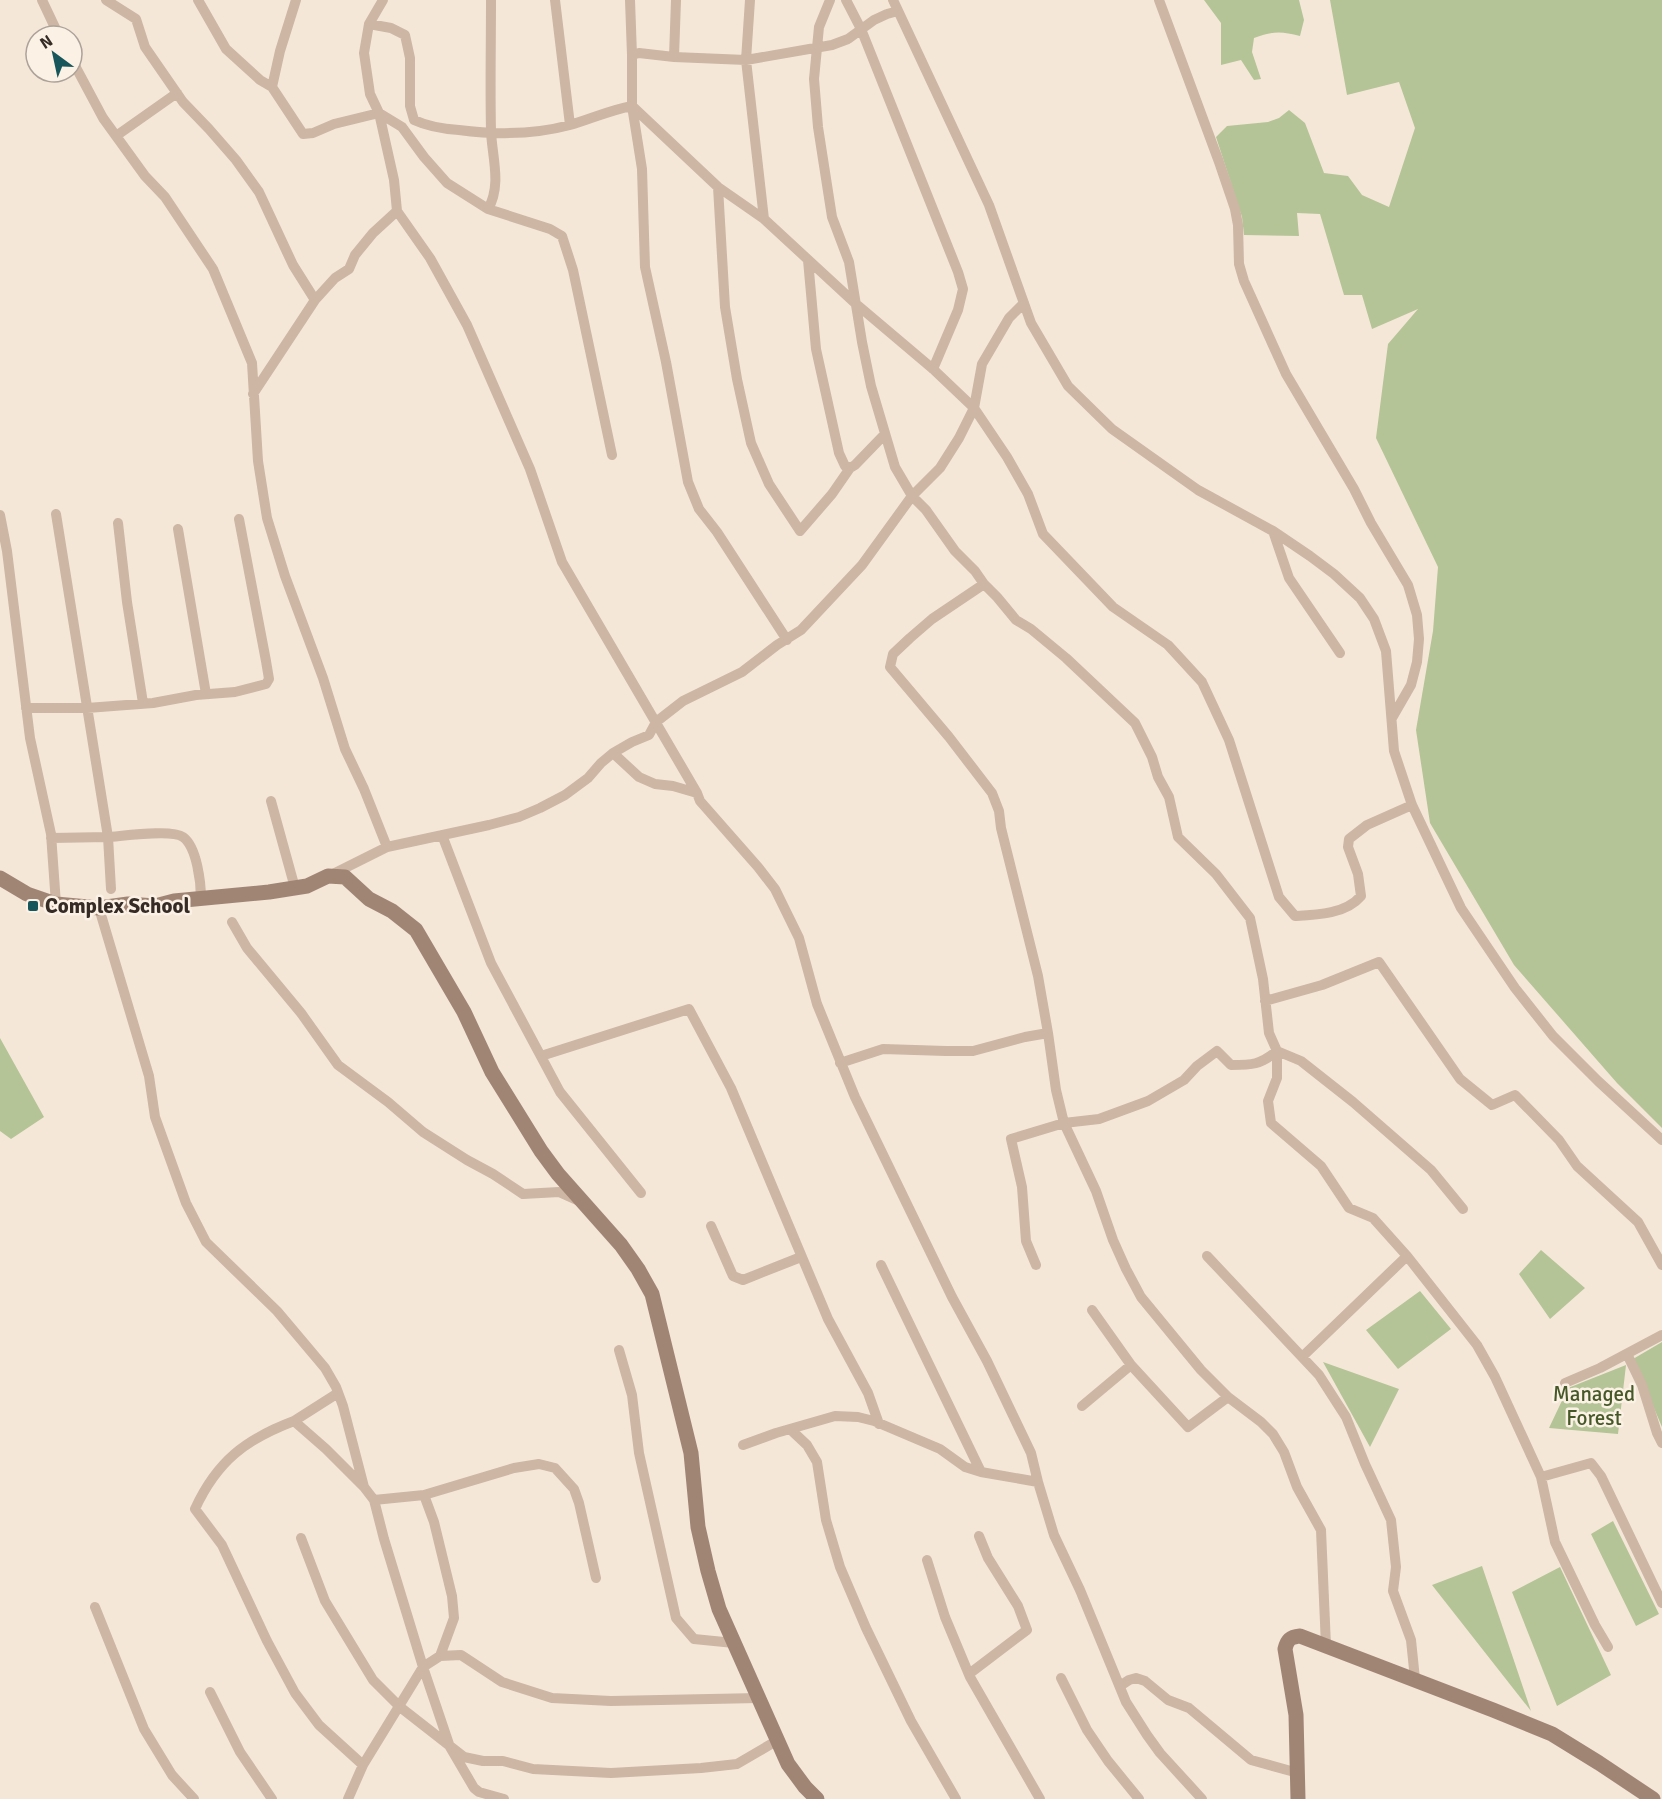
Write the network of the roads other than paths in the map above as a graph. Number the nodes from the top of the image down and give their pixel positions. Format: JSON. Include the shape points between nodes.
{"nodes":[{"id":1,"x":42,"y":0,"type":"edge"},
{"id":2,"x":106,"y":0,"type":"edge"},
{"id":3,"x":198,"y":0,"type":"edge"},
{"id":4,"x":296,"y":0,"type":"edge"},
{"id":5,"x":383,"y":0,"type":"edge"},
{"id":6,"x":490,"y":0,"type":"edge"},
{"id":7,"x":555,"y":0,"type":"edge"},
{"id":8,"x":630,"y":0,"type":"edge"},
{"id":9,"x":676,"y":0,"type":"edge"},
{"id":10,"x":750,"y":0,"type":"edge"},
{"id":11,"x":830,"y":0,"type":"edge"},
{"id":12,"x":846,"y":0,"type":"edge"},
{"id":13,"x":893,"y":0,"type":"edge"},
{"id":14,"x":1159,"y":0,"type":"edge"},
{"id":15,"x":898,"y":11,"type":"junction"},
{"id":16,"x":53,"y":24,"type":"edge"},
{"id":17,"x":369,"y":24,"type":"junction"},
{"id":18,"x":861,"y":29,"type":"junction"},
{"id":19,"x":818,"y":46,"type":"junction"},
{"id":20,"x":632,"y":55,"type":"junction"},
{"id":21,"x":674,"y":57,"type":"junction"},
{"id":22,"x":746,"y":60,"type":"junction"},
{"id":23,"x":84,"y":82,"type":"edge"},
{"id":24,"x":272,"y":87,"type":"junction"},
{"id":25,"x":177,"y":93,"type":"junction"},
{"id":26,"x":632,"y":106,"type":"junction"},
{"id":27,"x":379,"y":113,"type":"junction"},
{"id":28,"x":570,"y":125,"type":"junction"},
{"id":29,"x":491,"y":134,"type":"junction"},
{"id":30,"x":116,"y":136,"type":"junction"},
{"id":31,"x":718,"y":187,"type":"junction"},
{"id":32,"x":488,"y":209,"type":"junction"},
{"id":33,"x":397,"y":211,"type":"junction"},
{"id":34,"x":764,"y":219,"type":"junction"},
{"id":35,"x":808,"y":260,"type":"junction"},
{"id":36,"x":315,"y":300,"type":"junction"},
{"id":37,"x":855,"y":303,"type":"junction"},
{"id":38,"x":1024,"y":303,"type":"junction"},
{"id":39,"x":933,"y":369,"type":"junction"},
{"id":40,"x":253,"y":395,"type":"junction"},
{"id":41,"x":975,"y":408,"type":"junction"},
{"id":42,"x":885,"y":434,"type":"junction"},
{"id":43,"x":612,"y":455,"type":"dead end"},
{"id":44,"x":850,"y":468,"type":"junction"},
{"id":45,"x":912,"y":496,"type":"junction"},
{"id":46,"x":56,"y":514,"type":"dead end"},
{"id":47,"x":0,"y":515,"type":"edge"},
{"id":48,"x":239,"y":519,"type":"dead end"},
{"id":49,"x":118,"y":523,"type":"dead end"},
{"id":50,"x":178,"y":529,"type":"dead end"},
{"id":51,"x":1273,"y":531,"type":"junction"},
{"id":52,"x":984,"y":584,"type":"junction"},
{"id":53,"x":787,"y":640,"type":"junction"},
{"id":54,"x":1340,"y":654,"type":"dead end"},
{"id":55,"x":206,"y":694,"type":"junction"},
{"id":56,"x":143,"y":703,"type":"junction"},
{"id":57,"x":26,"y":708,"type":"junction"},
{"id":58,"x":87,"y":708,"type":"junction"},
{"id":59,"x":1392,"y":718,"type":"junction"},
{"id":60,"x":656,"y":722,"type":"junction"},
{"id":61,"x":613,"y":753,"type":"junction"},
{"id":62,"x":697,"y":793,"type":"junction"},
{"id":63,"x":271,"y":801,"type":"dead end"},
{"id":64,"x":1412,"y":804,"type":"junction"},
{"id":65,"x":442,"y":835,"type":"junction"},
{"id":66,"x":108,"y":837,"type":"junction"},
{"id":67,"x":51,"y":838,"type":"junction"},
{"id":68,"x":387,"y":848,"type":"junction"},
{"id":69,"x":328,"y":876,"type":"junction"},
{"id":70,"x":0,"y":878,"type":"edge"},
{"id":71,"x":295,"y":888,"type":"junction"},
{"id":72,"x":111,"y":889,"type":"dead end"},
{"id":73,"x":201,"y":899,"type":"junction"},
{"id":74,"x":56,"y":904,"type":"junction"},
{"id":75,"x":99,"y":908,"type":"junction"},
{"id":76,"x":232,"y":922,"type":"dead end"},
{"id":77,"x":1265,"y":1001,"type":"junction"},
{"id":78,"x":1048,"y":1033,"type":"junction"},
{"id":79,"x":1277,"y":1051,"type":"junction"},
{"id":80,"x":541,"y":1056,"type":"junction"},
{"id":81,"x":840,"y":1063,"type":"junction"},
{"id":82,"x":1064,"y":1123,"type":"junction"},
{"id":83,"x":1662,"y":1140,"type":"edge"},
{"id":84,"x":641,"y":1193,"type":"dead end"},
{"id":85,"x":587,"y":1206,"type":"junction"},
{"id":86,"x":1463,"y":1209,"type":"dead end"},
{"id":87,"x":711,"y":1226,"type":"dead end"},
{"id":88,"x":1207,"y":1256,"type":"dead end"},
{"id":89,"x":1407,"y":1256,"type":"junction"},
{"id":90,"x":801,"y":1257,"type":"junction"},
{"id":91,"x":1036,"y":1264,"type":"dead end"},
{"id":92,"x":881,"y":1265,"type":"dead end"},
{"id":93,"x":1662,"y":1265,"type":"edge"},
{"id":94,"x":1092,"y":1310,"type":"dead end"},
{"id":95,"x":1662,"y":1335,"type":"edge"},
{"id":96,"x":619,"y":1350,"type":"dead end"},
{"id":97,"x":1628,"y":1354,"type":"junction"},
{"id":98,"x":1302,"y":1357,"type":"junction"},
{"id":99,"x":1131,"y":1365,"type":"junction"},
{"id":100,"x":1565,"y":1383,"type":"dead end"},
{"id":101,"x":338,"y":1394,"type":"junction"},
{"id":102,"x":1228,"y":1397,"type":"junction"},
{"id":103,"x":1082,"y":1406,"type":"dead end"},
{"id":104,"x":294,"y":1420,"type":"junction"},
{"id":105,"x":879,"y":1424,"type":"junction"},
{"id":106,"x":790,"y":1429,"type":"junction"},
{"id":107,"x":1662,"y":1443,"type":"edge"},
{"id":108,"x":743,"y":1445,"type":"dead end"},
{"id":109,"x":981,"y":1472,"type":"junction"},
{"id":110,"x":1541,"y":1477,"type":"junction"},
{"id":111,"x":1038,"y":1482,"type":"junction"},
{"id":112,"x":364,"y":1487,"type":"junction"},
{"id":113,"x":424,"y":1495,"type":"junction"},
{"id":114,"x":374,"y":1500,"type":"junction"},
{"id":115,"x":979,"y":1536,"type":"dead end"},
{"id":116,"x":301,"y":1538,"type":"dead end"},
{"id":117,"x":927,"y":1560,"type":"dead end"},
{"id":118,"x":596,"y":1578,"type":"dead end"},
{"id":119,"x":1662,"y":1603,"type":"edge"},
{"id":120,"x":95,"y":1606,"type":"dead end"},
{"id":121,"x":734,"y":1643,"type":"junction"},
{"id":122,"x":1326,"y":1646,"type":"junction"},
{"id":123,"x":1608,"y":1647,"type":"dead end"},
{"id":124,"x":441,"y":1656,"type":"junction"},
{"id":125,"x":423,"y":1667,"type":"junction"},
{"id":126,"x":969,"y":1674,"type":"junction"},
{"id":127,"x":1061,"y":1678,"type":"dead end"},
{"id":128,"x":1415,"y":1679,"type":"junction"},
{"id":129,"x":1120,"y":1686,"type":"junction"},
{"id":130,"x":210,"y":1692,"type":"dead end"},
{"id":131,"x":759,"y":1698,"type":"junction"},
{"id":132,"x":400,"y":1707,"type":"junction"},
{"id":133,"x":778,"y":1740,"type":"junction"},
{"id":134,"x":450,"y":1747,"type":"junction"},
{"id":135,"x":363,"y":1765,"type":"junction"},
{"id":136,"x":1298,"y":1773,"type":"junction"},
{"id":137,"x":194,"y":1799,"type":"edge"},
{"id":138,"x":272,"y":1799,"type":"edge"},
{"id":139,"x":348,"y":1799,"type":"edge"},
{"id":140,"x":504,"y":1799,"type":"edge"},
{"id":141,"x":817,"y":1799,"type":"edge"},
{"id":142,"x":956,"y":1799,"type":"edge"},
{"id":143,"x":1040,"y":1799,"type":"edge"},
{"id":144,"x":1139,"y":1799,"type":"edge"},
{"id":145,"x":1202,"y":1799,"type":"edge"},
{"id":146,"x":1298,"y":1799,"type":"edge"},
{"id":147,"x":1653,"y":1799,"type":"edge"}],
"edges":[{"from":1,"to":16,"type":"street"},
{"from":2,"to":25,"type":"street","via":[[136,19],[145,47]]},
{"from":3,"to":24,"type":"street","via":[[226,49]]},
{"from":4,"to":24,"type":"street"},
{"from":5,"to":17,"type":"street"},
{"from":6,"to":29,"type":"street"},
{"from":7,"to":28,"type":"street"},
{"from":8,"to":20,"type":"street"},
{"from":9,"to":21,"type":"street"},
{"from":10,"to":22,"type":"street"},
{"from":11,"to":19,"type":"street","via":[[819,27]]},
{"from":12,"to":18,"type":"street"},
{"from":13,"to":15,"type":"street"},
{"from":14,"to":59,"type":"street","via":[[1235,209],[1244,281],[1286,374],[1408,585],[1418,615],[1417,662],[1411,685]]},
{"from":15,"to":18,"type":"street"},
{"from":15,"to":38,"type":"street","via":[[989,205]]},
{"from":17,"to":27,"type":"street","via":[[364,53],[370,94]]},
{"from":17,"to":29,"type":"street","via":[[405,35],[414,120],[429,127]]},
{"from":18,"to":19,"type":"street","via":[[848,39]]},
{"from":18,"to":39,"type":"street","via":[[963,289]]},
{"from":19,"to":22,"type":"street"},
{"from":19,"to":37,"type":"street","via":[[814,79],[818,127],[832,217],[849,262]]},
{"from":20,"to":21,"type":"street"},
{"from":20,"to":26,"type":"street"},
{"from":21,"to":22,"type":"street"},
{"from":22,"to":34,"type":"street"},
{"from":23,"to":30,"type":"street"},
{"from":24,"to":27,"type":"street","via":[[303,134]]},
{"from":25,"to":30,"type":"street"},
{"from":25,"to":36,"type":"street","via":[[259,192],[293,266]]},
{"from":26,"to":28,"type":"street"},
{"from":26,"to":31,"type":"street"},
{"from":26,"to":53,"type":"street","via":[[642,169],[645,267],[688,482],[699,509]]},
{"from":27,"to":32,"type":"street","via":[[402,127],[447,183]]},
{"from":27,"to":33,"type":"street"},
{"from":28,"to":29,"type":"street","via":[[530,133]]},
{"from":29,"to":32,"type":"street","via":[[496,173]]},
{"from":30,"to":40,"type":"street","via":[[165,197],[213,269],[252,363]]},
{"from":31,"to":34,"type":"street"},
{"from":31,"to":44,"type":"street","via":[[725,307],[751,443],[769,484],[800,531]]},
{"from":32,"to":43,"type":"street","via":[[562,236],[573,270]]},
{"from":33,"to":36,"type":"street","via":[[373,233],[349,269]]},
{"from":33,"to":60,"type":"street","via":[[430,258],[467,325],[530,469],[562,562]]},
{"from":34,"to":35,"type":"street"},
{"from":35,"to":37,"type":"street"},
{"from":35,"to":44,"type":"street","via":[[816,349],[839,453]]},
{"from":36,"to":40,"type":"street"},
{"from":37,"to":39,"type":"street"},
{"from":37,"to":42,"type":"street"},
{"from":38,"to":41,"type":"street","via":[[1009,318],[982,363]]},
{"from":38,"to":51,"type":"street","via":[[1031,323],[1068,386],[1112,429],[1198,490]]},
{"from":39,"to":41,"type":"street"},
{"from":40,"to":68,"type":"street","via":[[267,518],[345,749]]},
{"from":41,"to":45,"type":"street","via":[[939,468]]},
{"from":41,"to":64,"type":"street","via":[[1023,485],[1043,534],[1113,607],[1168,645],[1202,682],[1228,740],[1279,897],[1294,915],[1321,914],[1353,905],[1361,896],[1349,839],[1367,825]]},
{"from":42,"to":44,"type":"street"},
{"from":42,"to":45,"type":"street","via":[[895,467]]},
{"from":45,"to":52,"type":"street"},
{"from":45,"to":53,"type":"street","via":[[862,565]]},
{"from":46,"to":58,"type":"street"},
{"from":47,"to":57,"type":"street"},
{"from":48,"to":55,"type":"street","via":[[269,679],[257,687]]},
{"from":49,"to":56,"type":"street"},
{"from":50,"to":55,"type":"street"},
{"from":51,"to":54,"type":"street","via":[[1289,578]]},
{"from":51,"to":59,"type":"street","via":[[1360,597],[1386,651]]},
{"from":52,"to":77,"type":"street","via":[[1016,620],[1066,658],[1135,723],[1169,797],[1178,837],[1216,874],[1250,918]]},
{"from":52,"to":78,"type":"street","via":[[932,619],[893,654],[890,667],[992,793],[1038,976]]},
{"from":53,"to":60,"type":"street","via":[[741,672],[683,701]]},
{"from":55,"to":56,"type":"street"},
{"from":56,"to":58,"type":"street"},
{"from":57,"to":58,"type":"street"},
{"from":57,"to":67,"type":"street"},
{"from":58,"to":66,"type":"street"},
{"from":59,"to":64,"type":"street","via":[[1395,751]]},
{"from":60,"to":61,"type":"street","via":[[649,735]]},
{"from":60,"to":62,"type":"street"},
{"from":61,"to":62,"type":"street","via":[[639,777]]},
{"from":61,"to":65,"type":"street","via":[[588,778],[540,808],[519,817]]},
{"from":62,"to":81,"type":"street","via":[[775,890],[799,938],[817,1004]]},
{"from":63,"to":71,"type":"street"},
{"from":64,"to":83,"type":"street","via":[[1461,908],[1515,988],[1554,1036]]},
{"from":65,"to":68,"type":"street"},
{"from":65,"to":80,"type":"street","via":[[491,963]]},
{"from":66,"to":67,"type":"street"},
{"from":66,"to":72,"type":"street"},
{"from":66,"to":73,"type":"street","via":[[171,832],[183,837],[193,849]]},
{"from":67,"to":74,"type":"street"},
{"from":68,"to":69,"type":"street"},
{"from":69,"to":71,"type":"main road"},
{"from":69,"to":85,"type":"main road","via":[[345,877],[369,899],[392,910],[416,930],[464,1012],[492,1072],[541,1151]]},
{"from":70,"to":74,"type":"main road","via":[[27,894]]},
{"from":71,"to":73,"type":"main road"},
{"from":73,"to":75,"type":"main road"},
{"from":74,"to":75,"type":"main road"},
{"from":75,"to":101,"type":"street","via":[[149,1076],[156,1117],[191,1213],[206,1242],[277,1311],[325,1368]]},
{"from":76,"to":85,"type":"street","via":[[338,1065],[423,1132],[523,1194],[560,1192]]},
{"from":77,"to":79,"type":"street","via":[[1269,1033]]},
{"from":77,"to":93,"type":"street","via":[[1322,985],[1379,962],[1460,1079],[1492,1105],[1515,1095],[1577,1166],[1638,1222]]},
{"from":78,"to":81,"type":"street","via":[[973,1050],[883,1048]]},
{"from":78,"to":82,"type":"street"},
{"from":79,"to":82,"type":"street","via":[[1264,1061],[1248,1065],[1231,1065],[1217,1052],[1184,1080],[1148,1101],[1099,1119]]},
{"from":79,"to":86,"type":"street","via":[[1301,1061],[1353,1102],[1431,1170]]},
{"from":79,"to":89,"type":"street","via":[[1277,1078],[1268,1101],[1271,1123],[1320,1166],[1349,1208],[1372,1218]]},
{"from":80,"to":84,"type":"street","via":[[560,1092]]},
{"from":80,"to":90,"type":"street","via":[[689,1009],[731,1088]]},
{"from":81,"to":111,"type":"street","via":[[899,1190],[1017,1422]]},
{"from":82,"to":91,"type":"street","via":[[1011,1139],[1022,1187],[1026,1241]]},
{"from":82,"to":102,"type":"street","via":[[1141,1297]]},
{"from":85,"to":121,"type":"main road","via":[[621,1245],[652,1294],[691,1453],[698,1527],[708,1571]]},
{"from":87,"to":90,"type":"street","via":[[733,1276],[743,1281]]},
{"from":88,"to":98,"type":"street"},
{"from":89,"to":98,"type":"street"},
{"from":89,"to":110,"type":"street","via":[[1477,1345]]},
{"from":90,"to":105,"type":"street","via":[[828,1319],[868,1393]]},
{"from":92,"to":109,"type":"street"},
{"from":94,"to":99,"type":"street"},
{"from":95,"to":97,"type":"street"},
{"from":96,"to":121,"type":"street","via":[[632,1395],[639,1453],[676,1618],[694,1639]]},
{"from":97,"to":100,"type":"street"},
{"from":97,"to":107,"type":"street"},
{"from":98,"to":128,"type":"street","via":[[1342,1410],[1391,1520],[1394,1592],[1411,1640]]},
{"from":99,"to":102,"type":"street","via":[[1188,1427]]},
{"from":99,"to":103,"type":"street"},
{"from":101,"to":104,"type":"street"},
{"from":101,"to":112,"type":"street"},
{"from":102,"to":122,"type":"street","via":[[1273,1434],[1322,1530]]},
{"from":104,"to":112,"type":"street"},
{"from":104,"to":135,"type":"street","via":[[231,1456],[204,1489],[195,1509],[222,1545],[295,1693],[318,1725]]},
{"from":105,"to":106,"type":"street","via":[[858,1417],[835,1416]]},
{"from":105,"to":109,"type":"street","via":[[940,1449],[965,1467]]},
{"from":106,"to":108,"type":"street"},
{"from":106,"to":142,"type":"street","via":[[807,1445],[817,1462],[826,1520],[840,1567],[866,1628],[911,1721]]},
{"from":109,"to":111,"type":"street"},
{"from":110,"to":119,"type":"street","via":[[1591,1463]]},
{"from":110,"to":123,"type":"street","via":[[1555,1542]]},
{"from":111,"to":129,"type":"street","via":[[1054,1535]]},
{"from":112,"to":114,"type":"street"},
{"from":113,"to":114,"type":"street"},
{"from":113,"to":118,"type":"street","via":[[514,1468],[539,1464],[555,1468],[574,1489]]},
{"from":113,"to":124,"type":"street","via":[[452,1596],[454,1618]]},
{"from":114,"to":125,"type":"street"},
{"from":115,"to":126,"type":"street","via":[[1027,1630]]},
{"from":116,"to":132,"type":"street","via":[[326,1601],[373,1680]]},
{"from":117,"to":126,"type":"street"},
{"from":120,"to":137,"type":"street","via":[[144,1729],[172,1775]]},
{"from":121,"to":131,"type":"main road"},
{"from":122,"to":128,"type":"main road"},
{"from":122,"to":136,"type":"main road","via":[[1300,1636],[1286,1642],[1285,1658],[1296,1715]]},
{"from":124,"to":125,"type":"street"},
{"from":124,"to":131,"type":"street","via":[[461,1655],[502,1682],[552,1698]]},
{"from":125,"to":132,"type":"street"},
{"from":125,"to":134,"type":"street"},
{"from":126,"to":143,"type":"street"},
{"from":127,"to":144,"type":"street","via":[[1087,1730]]},
{"from":128,"to":147,"type":"main road","via":[[1552,1734]]},
{"from":129,"to":136,"type":"street","via":[[1136,1678],[1145,1681],[1168,1700],[1189,1708],[1251,1760]]},
{"from":129,"to":145,"type":"street","via":[[1147,1735]]},
{"from":130,"to":138,"type":"street","via":[[240,1752]]},
{"from":131,"to":133,"type":"main road"},
{"from":132,"to":134,"type":"street"},
{"from":132,"to":135,"type":"street"},
{"from":133,"to":134,"type":"street","via":[[737,1764],[611,1773],[533,1769],[503,1761],[483,1761],[464,1757]]},
{"from":133,"to":141,"type":"main road","via":[[788,1764]]},
{"from":134,"to":140,"type":"street","via":[[474,1788]]},
{"from":135,"to":139,"type":"street"},
{"from":136,"to":146,"type":"main road"}]}
